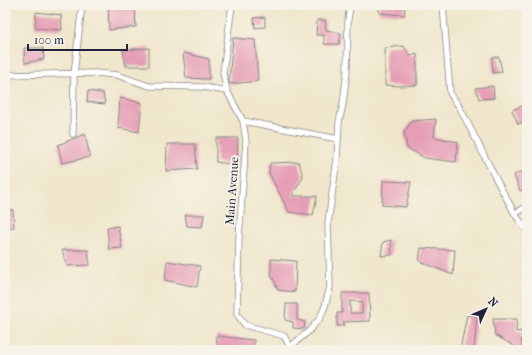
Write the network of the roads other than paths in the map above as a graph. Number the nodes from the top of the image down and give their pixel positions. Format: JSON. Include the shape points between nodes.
{"nodes":[{"id":1,"x":82,"y":5,"type":"edge"},
{"id":2,"x":232,"y":5,"type":"edge"},
{"id":3,"x":350,"y":5,"type":"edge"},
{"id":4,"x":442,"y":5,"type":"edge"},
{"id":5,"x":74,"y":74,"type":"junction"},
{"id":6,"x":5,"y":75,"type":"edge"},
{"id":7,"x":227,"y":91,"type":"junction"},
{"id":8,"x":243,"y":121,"type":"junction"},
{"id":9,"x":73,"y":134,"type":"dead end"},
{"id":10,"x":338,"y":139,"type":"junction"},
{"id":11,"x":527,"y":206,"type":"edge"},
{"id":12,"x":515,"y":214,"type":"junction"},
{"id":13,"x":527,"y":232,"type":"edge"},
{"id":14,"x":290,"y":348,"type":"edge"}],
"edges":[{"from":1,"to":5,"type":"street"},
{"from":2,"to":7,"type":"street","name":"Main Avenue","via":[[223,73]]},
{"from":3,"to":10,"type":"street","via":[[347,71]]},
{"from":4,"to":12,"type":"street","via":[[450,93]]},
{"from":5,"to":6,"type":"street"},
{"from":5,"to":7,"type":"street","via":[[117,75],[149,86],[203,87]]},
{"from":5,"to":9,"type":"street"},
{"from":7,"to":8,"type":"street","name":"Main Avenue"},
{"from":8,"to":10,"type":"street"},
{"from":8,"to":14,"type":"street","name":"Main Avenue","via":[[246,141],[239,237],[237,314],[245,325],[284,336]]},
{"from":10,"to":14,"type":"street","via":[[328,223],[330,286],[320,318]]},
{"from":11,"to":12,"type":"street"},
{"from":12,"to":13,"type":"street"}]}
